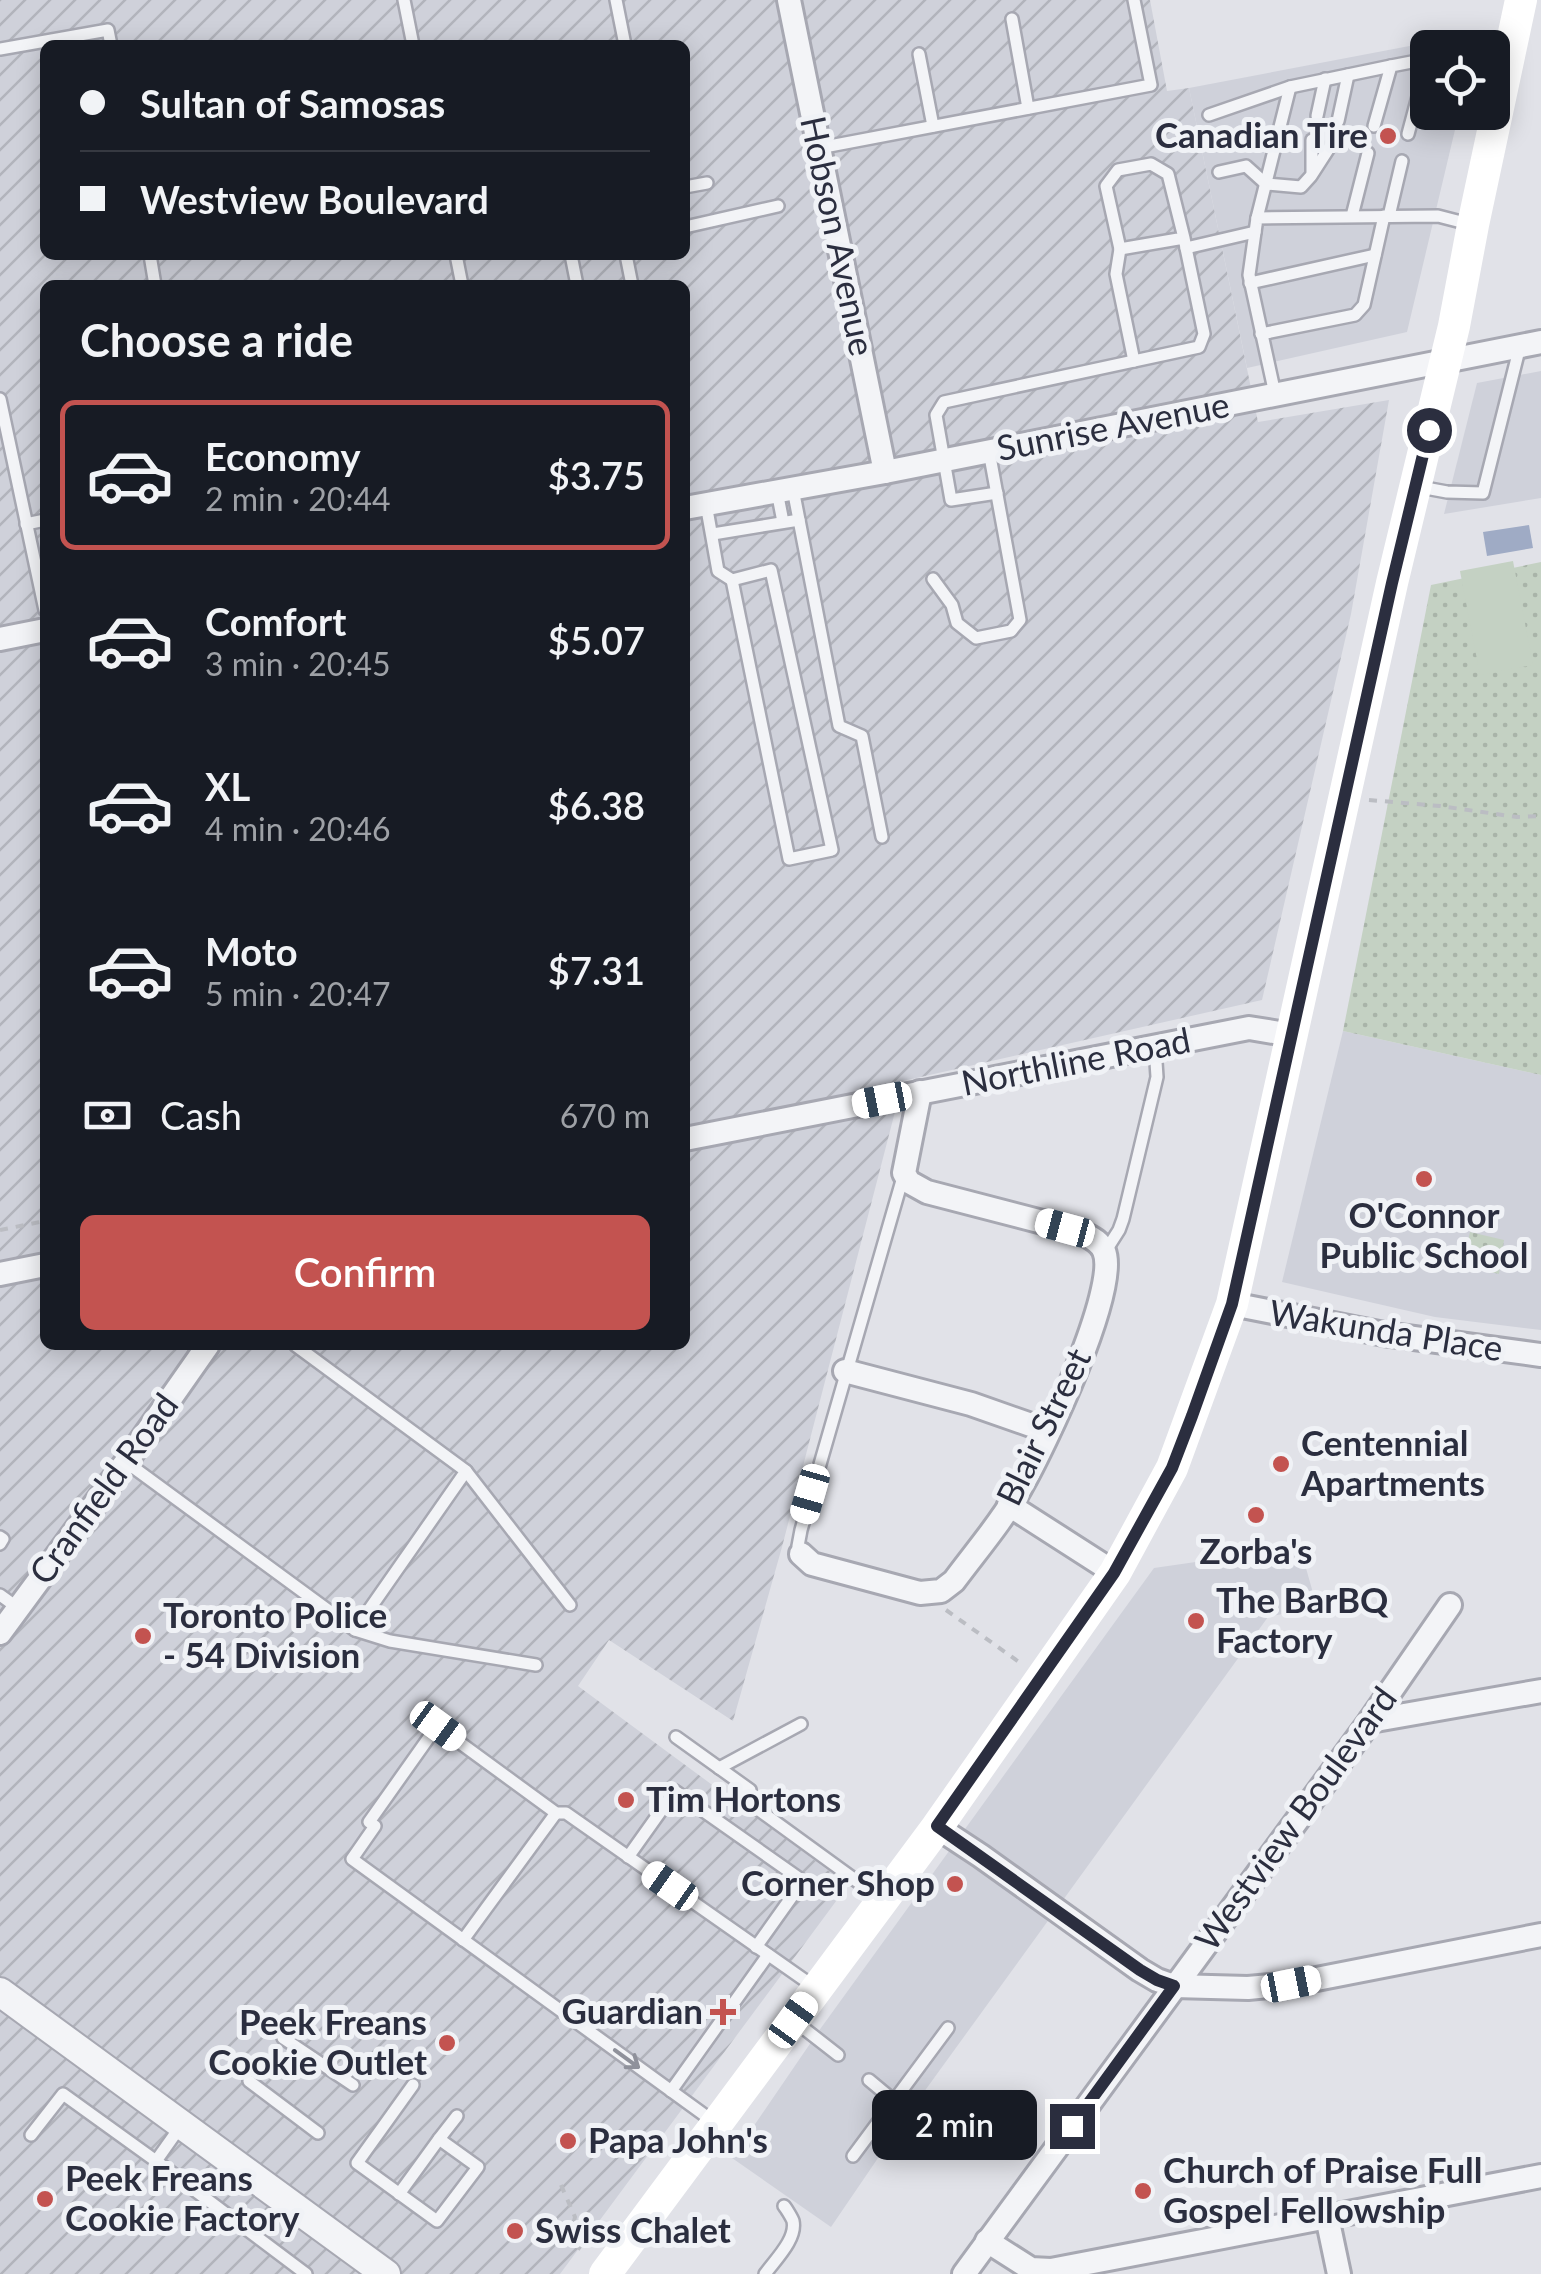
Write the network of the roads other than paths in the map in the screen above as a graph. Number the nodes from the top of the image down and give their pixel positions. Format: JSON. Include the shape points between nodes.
{"nodes":[{"id":1,"x":404,"y":0,"type":"edge"},
{"id":2,"x":616,"y":0,"type":"edge"},
{"id":3,"x":789,"y":0,"type":"edge"},
{"id":4,"x":1134,"y":0,"type":"edge"},
{"id":5,"x":1522,"y":0,"type":"edge"},
{"id":6,"x":1012,"y":20,"type":"dead end"},
{"id":7,"x":1509,"y":30,"type":"edge"},
{"id":8,"x":48,"y":40,"type":"edge"},
{"id":9,"x":110,"y":40,"type":"edge"},
{"id":10,"x":412,"y":40,"type":"edge"},
{"id":11,"x":625,"y":40,"type":"edge"},
{"id":12,"x":40,"y":41,"type":"edge"},
{"id":13,"x":0,"y":48,"type":"edge"},
{"id":14,"x":919,"y":54,"type":"dead end"},
{"id":15,"x":1410,"y":62,"type":"edge"},
{"id":16,"x":1391,"y":66,"type":"junction"},
{"id":17,"x":1348,"y":75,"type":"junction"},
{"id":18,"x":1325,"y":80,"type":"junction"},
{"id":19,"x":1290,"y":86,"type":"junction"},
{"id":20,"x":1028,"y":108,"type":"junction"},
{"id":21,"x":1209,"y":115,"type":"dead end"},
{"id":22,"x":1318,"y":116,"type":"dead end"},
{"id":23,"x":1338,"y":121,"type":"dead end"},
{"id":24,"x":933,"y":126,"type":"junction"},
{"id":25,"x":1374,"y":126,"type":"dead end"},
{"id":26,"x":1410,"y":126,"type":"edge"},
{"id":27,"x":1488,"y":130,"type":"edge"},
{"id":28,"x":1408,"y":134,"type":"dead end"},
{"id":29,"x":1312,"y":140,"type":"dead end"},
{"id":30,"x":1331,"y":145,"type":"dead end"},
{"id":31,"x":819,"y":148,"type":"junction"},
{"id":32,"x":1368,"y":152,"type":"dead end"},
{"id":33,"x":1402,"y":161,"type":"dead end"},
{"id":34,"x":1219,"y":172,"type":"dead end"},
{"id":35,"x":1312,"y":176,"type":"junction"},
{"id":36,"x":708,"y":183,"type":"dead end"},
{"id":37,"x":1266,"y":184,"type":"junction"},
{"id":38,"x":690,"y":186,"type":"edge"},
{"id":39,"x":778,"y":206,"type":"dead end"},
{"id":40,"x":1352,"y":216,"type":"junction"},
{"id":41,"x":1386,"y":216,"type":"junction"},
{"id":42,"x":1257,"y":218,"type":"junction"},
{"id":43,"x":1473,"y":225,"type":"junction"},
{"id":44,"x":690,"y":226,"type":"edge"},
{"id":45,"x":1255,"y":232,"type":"junction"},
{"id":46,"x":1185,"y":243,"type":"junction"},
{"id":47,"x":1120,"y":249,"type":"junction"},
{"id":48,"x":1375,"y":255,"type":"junction"},
{"id":49,"x":1250,"y":284,"type":"junction"},
{"id":50,"x":1262,"y":334,"type":"junction"},
{"id":51,"x":1531,"y":344,"type":"edge"},
{"id":52,"x":1134,"y":361,"type":"junction"},
{"id":53,"x":1446,"y":361,"type":"junction"},
{"id":54,"x":1275,"y":394,"type":"junction"},
{"id":55,"x":0,"y":399,"type":"edge"},
{"id":56,"x":989,"y":451,"type":"junction"},
{"id":57,"x":943,"y":460,"type":"junction"},
{"id":58,"x":885,"y":472,"type":"junction"},
{"id":59,"x":1415,"y":486,"type":"junction"},
{"id":60,"x":785,"y":490,"type":"junction"},
{"id":61,"x":996,"y":493,"type":"junction"},
{"id":62,"x":696,"y":506,"type":"edge"},
{"id":63,"x":799,"y":520,"type":"junction"},
{"id":64,"x":40,"y":521,"type":"edge"},
{"id":65,"x":783,"y":522,"type":"junction"},
{"id":66,"x":26,"y":524,"type":"junction"},
{"id":67,"x":712,"y":534,"type":"junction"},
{"id":68,"x":40,"y":567,"type":"edge"},
{"id":69,"x":732,"y":580,"type":"junction"},
{"id":70,"x":934,"y":580,"type":"dead end"},
{"id":71,"x":40,"y":631,"type":"edge"},
{"id":72,"x":0,"y":639,"type":"edge"},
{"id":73,"x":882,"y":838,"type":"dead end"},
{"id":74,"x":1292,"y":1035,"type":"junction"},
{"id":75,"x":1155,"y":1047,"type":"junction"},
{"id":76,"x":920,"y":1092,"type":"junction"},
{"id":77,"x":690,"y":1138,"type":"edge"},
{"id":78,"x":904,"y":1173,"type":"junction"},
{"id":79,"x":1105,"y":1252,"type":"junction"},
{"id":80,"x":40,"y":1266,"type":"edge"},
{"id":81,"x":0,"y":1274,"type":"edge"},
{"id":82,"x":1232,"y":1304,"type":"junction"},
{"id":83,"x":204,"y":1350,"type":"edge"},
{"id":84,"x":302,"y":1350,"type":"edge"},
{"id":85,"x":1541,"y":1355,"type":"edge"},
{"id":86,"x":845,"y":1371,"type":"junction"},
{"id":87,"x":1048,"y":1431,"type":"junction"},
{"id":88,"x":126,"y":1462,"type":"junction"},
{"id":89,"x":466,"y":1471,"type":"junction"},
{"id":90,"x":1009,"y":1505,"type":"junction"},
{"id":91,"x":800,"y":1554,"type":"joint"},
{"id":92,"x":1114,"y":1573,"type":"junction"},
{"id":93,"x":9,"y":1602,"type":"edge"},
{"id":94,"x":570,"y":1605,"type":"dead end"},
{"id":95,"x":1450,"y":1605,"type":"dead end"},
{"id":96,"x":354,"y":1630,"type":"junction"},
{"id":97,"x":0,"y":1633,"type":"edge"},
{"id":98,"x":536,"y":1665,"type":"dead end"},
{"id":99,"x":1541,"y":1692,"type":"edge"},
{"id":100,"x":1370,"y":1722,"type":"junction"},
{"id":101,"x":801,"y":1724,"type":"dead end"},
{"id":102,"x":676,"y":1737,"type":"dead end"},
{"id":103,"x":719,"y":1768,"type":"junction"},
{"id":104,"x":556,"y":1813,"type":"junction"},
{"id":105,"x":937,"y":1826,"type":"junction"},
{"id":106,"x":628,"y":1856,"type":"junction"},
{"id":107,"x":883,"y":1900,"type":"junction"},
{"id":108,"x":1541,"y":1935,"type":"edge"},
{"id":109,"x":463,"y":1940,"type":"junction"},
{"id":110,"x":756,"y":1947,"type":"junction"},
{"id":111,"x":768,"y":1955,"type":"junction"},
{"id":112,"x":1174,"y":1986,"type":"junction"},
{"id":113,"x":816,"y":1989,"type":"junction"},
{"id":114,"x":0,"y":1992,"type":"edge"},
{"id":115,"x":793,"y":2020,"type":"junction"},
{"id":116,"x":948,"y":2028,"type":"dead end"},
{"id":117,"x":282,"y":2038,"type":"dead end"},
{"id":118,"x":838,"y":2056,"type":"dead end"},
{"id":119,"x":869,"y":2080,"type":"dead end"},
{"id":120,"x":250,"y":2081,"type":"dead end"},
{"id":121,"x":413,"y":2084,"type":"dead end"},
{"id":122,"x":352,"y":2085,"type":"dead end"},
{"id":123,"x":671,"y":2091,"type":"junction"},
{"id":124,"x":894,"y":2100,"type":"junction"},
{"id":125,"x":457,"y":2116,"type":"dead end"},
{"id":126,"x":182,"y":2123,"type":"junction"},
{"id":127,"x":716,"y":2124,"type":"junction"},
{"id":128,"x":318,"y":2133,"type":"dead end"},
{"id":129,"x":31,"y":2135,"type":"dead end"},
{"id":130,"x":439,"y":2139,"type":"junction"},
{"id":131,"x":852,"y":2156,"type":"dead end"},
{"id":132,"x":156,"y":2161,"type":"junction"},
{"id":133,"x":1541,"y":2176,"type":"edge"},
{"id":134,"x":399,"y":2194,"type":"junction"},
{"id":135,"x":784,"y":2206,"type":"dead end"},
{"id":136,"x":1328,"y":2217,"type":"junction"},
{"id":137,"x":987,"y":2241,"type":"junction"},
{"id":138,"x":597,"y":2264,"type":"edge"},
{"id":139,"x":306,"y":2274,"type":"edge"},
{"id":140,"x":386,"y":2274,"type":"edge"},
{"id":141,"x":765,"y":2274,"type":"edge"},
{"id":142,"x":964,"y":2274,"type":"edge"},
{"id":143,"x":1340,"y":2274,"type":"edge"}],
"edges":[{"from":1,"to":10,"type":"lane"},
{"from":2,"to":11,"type":"lane"},
{"from":3,"to":31,"type":"street","name":"Hobson Avenue"},
{"from":4,"to":20,"type":"lane","via":[[1152,86]]},
{"from":5,"to":7,"type":"main road"},
{"from":6,"to":20,"type":"lane"},
{"from":8,"to":9,"type":"lane","via":[[108,30]]},
{"from":12,"to":13,"type":"lane"},
{"from":14,"to":24,"type":"lane"},
{"from":15,"to":16,"type":"lane"},
{"from":16,"to":17,"type":"lane"},
{"from":16,"to":25,"type":"lane"},
{"from":17,"to":18,"type":"lane"},
{"from":17,"to":23,"type":"lane"},
{"from":18,"to":19,"type":"lane"},
{"from":18,"to":22,"type":"lane"},
{"from":19,"to":21,"type":"lane"},
{"from":19,"to":37,"type":"lane"},
{"from":20,"to":24,"type":"lane"},
{"from":24,"to":31,"type":"lane"},
{"from":26,"to":28,"type":"lane"},
{"from":27,"to":43,"type":"main road"},
{"from":29,"to":35,"type":"lane"},
{"from":30,"to":35,"type":"lane"},
{"from":31,"to":58,"type":"street","name":"Hobson Avenue"},
{"from":32,"to":40,"type":"lane"},
{"from":33,"to":41,"type":"lane"},
{"from":34,"to":37,"type":"lane","via":[[1246,166]]},
{"from":35,"to":37,"type":"lane","via":[[1300,187]]},
{"from":36,"to":38,"type":"lane"},
{"from":37,"to":42,"type":"lane"},
{"from":39,"to":44,"type":"lane"},
{"from":40,"to":41,"type":"lane"},
{"from":40,"to":42,"type":"lane"},
{"from":41,"to":43,"type":"lane","via":[[1438,216]]},
{"from":41,"to":48,"type":"lane"},
{"from":42,"to":45,"type":"lane"},
{"from":43,"to":53,"type":"main road"},
{"from":45,"to":46,"type":"lane"},
{"from":45,"to":49,"type":"lane"},
{"from":46,"to":47,"type":"lane"},
{"from":46,"to":47,"type":"lane","via":[[1168,174],[1151,164],[1118,170],[1106,186]]},
{"from":46,"to":52,"type":"lane","via":[[1204,334],[1199,347]]},
{"from":47,"to":52,"type":"lane","via":[[1116,274]]},
{"from":48,"to":49,"type":"lane"},
{"from":48,"to":50,"type":"lane","via":[[1364,305],[1355,315]]},
{"from":49,"to":50,"type":"lane"},
{"from":50,"to":54,"type":"lane"},
{"from":51,"to":53,"type":"street","name":"Sunrise Avenue"},
{"from":51,"to":59,"type":"lane","via":[[1483,494]]},
{"from":52,"to":57,"type":"lane","via":[[944,402],[936,415]]},
{"from":53,"to":54,"type":"street","name":"Sunrise Avenue"},
{"from":53,"to":59,"type":"main road"},
{"from":54,"to":56,"type":"street","name":"Sunrise Avenue"},
{"from":55,"to":66,"type":"lane"},
{"from":56,"to":57,"type":"street","name":"Sunrise Avenue"},
{"from":56,"to":61,"type":"lane"},
{"from":57,"to":58,"type":"street","name":"Sunrise Avenue"},
{"from":57,"to":61,"type":"lane","via":[[951,500]]},
{"from":58,"to":60,"type":"street","name":"Sunrise Avenue"},
{"from":59,"to":74,"type":"main road"},
{"from":60,"to":62,"type":"street","name":"Sunrise Avenue"},
{"from":60,"to":63,"type":"lane"},
{"from":60,"to":65,"type":"lane"},
{"from":61,"to":70,"type":"lane","via":[[1020,620],[1011,632],[976,638],[957,623]]},
{"from":62,"to":67,"type":"lane"},
{"from":63,"to":65,"type":"lane"},
{"from":63,"to":73,"type":"lane","via":[[839,726],[862,736]]},
{"from":64,"to":66,"type":"lane"},
{"from":65,"to":67,"type":"lane"},
{"from":66,"to":68,"type":"lane"},
{"from":67,"to":69,"type":"lane","via":[[718,570]]},
{"from":69,"to":69,"type":"lane","via":[[771,570],[832,850],[789,859]]},
{"from":71,"to":72,"type":"street"},
{"from":74,"to":75,"type":"street","name":"Northline Road","via":[[1249,1028]]},
{"from":74,"to":82,"type":"main road"},
{"from":75,"to":76,"type":"street","name":"Northline Road"},
{"from":75,"to":79,"type":"lane","name":"Blair Street","via":[[1157,1076],[1123,1219]]},
{"from":76,"to":77,"type":"street","name":"Northline Road"},
{"from":76,"to":78,"type":"street","name":"Blair Street"},
{"from":78,"to":79,"type":"street","via":[[926,1192],[1081,1232]]},
{"from":78,"to":86,"type":"lane","name":"Blair Street"},
{"from":79,"to":87,"type":"street","name":"Blair Street","via":[[1107,1275],[1086,1345]]},
{"from":80,"to":81,"type":"street"},
{"from":82,"to":85,"type":"street","name":"Wakunda Place"},
{"from":82,"to":92,"type":"main road","via":[[1172,1468]]},
{"from":83,"to":88,"type":"street","name":"Cranfield Road"},
{"from":84,"to":89,"type":"lane"},
{"from":86,"to":87,"type":"street"},
{"from":86,"to":91,"type":"lane","name":"Blair Street","via":[[800,1530]]},
{"from":87,"to":90,"type":"street","name":"Blair Street"},
{"from":88,"to":93,"type":"street","name":"Cranfield Road"},
{"from":88,"to":96,"type":"lane"},
{"from":89,"to":94,"type":"lane"},
{"from":89,"to":96,"type":"lane"},
{"from":90,"to":91,"type":"street","name":"Blair Street","via":[[954,1581],[931,1594],[812,1564]]},
{"from":90,"to":92,"type":"street"},
{"from":92,"to":105,"type":"main road"},
{"from":93,"to":97,"type":"street","name":"Cranfield Road"},
{"from":95,"to":100,"type":"street","name":"Westview Boulevard"},
{"from":96,"to":98,"type":"lane"},
{"from":99,"to":100,"type":"street"},
{"from":100,"to":112,"type":"street","name":"Westview Boulevard"},
{"from":101,"to":103,"type":"lane"},
{"from":102,"to":103,"type":"lane"},
{"from":103,"to":107,"type":"lane","via":[[750,1790],[748,1802]]},
{"from":104,"to":106,"type":"lane","via":[[566,1813]]},
{"from":104,"to":109,"type":"lane"},
{"from":104,"to":109,"type":"lane","via":[[438,1726],[369,1822],[376,1826],[352,1859]]},
{"from":105,"to":107,"type":"main road"},
{"from":105,"to":112,"type":"street","via":[[1140,1970]]},
{"from":106,"to":110,"type":"lane"},
{"from":106,"to":110,"type":"lane","via":[[675,1791],[743,1838],[803,1881]]},
{"from":107,"to":113,"type":"main road"},
{"from":108,"to":112,"type":"street","via":[[1291,1984]]},
{"from":109,"to":123,"type":"lane","one_way":true},
{"from":110,"to":111,"type":"lane"},
{"from":111,"to":113,"type":"lane"},
{"from":111,"to":123,"type":"lane"},
{"from":112,"to":137,"type":"street","name":"Westview Boulevard"},
{"from":113,"to":115,"type":"main road"},
{"from":114,"to":126,"type":"street"},
{"from":115,"to":118,"type":"lane"},
{"from":115,"to":127,"type":"main road"},
{"from":116,"to":124,"type":"lane"},
{"from":117,"to":122,"type":"lane"},
{"from":119,"to":124,"type":"lane"},
{"from":120,"to":128,"type":"lane"},
{"from":121,"to":134,"type":"lane","via":[[357,2163]]},
{"from":123,"to":127,"type":"lane"},
{"from":124,"to":131,"type":"lane"},
{"from":125,"to":130,"type":"lane"},
{"from":126,"to":132,"type":"lane"},
{"from":126,"to":140,"type":"street"},
{"from":127,"to":138,"type":"main road"},
{"from":129,"to":132,"type":"lane","via":[[62,2094]]},
{"from":130,"to":134,"type":"lane"},
{"from":130,"to":134,"type":"lane","via":[[478,2167],[437,2221]]},
{"from":132,"to":139,"type":"lane"},
{"from":133,"to":136,"type":"street"},
{"from":135,"to":141,"type":"lane","via":[[792,2220],[790,2239]]},
{"from":136,"to":137,"type":"street","via":[[1052,2270],[1031,2269]]},
{"from":136,"to":143,"type":"street"},
{"from":137,"to":142,"type":"street","name":"Westview Boulevard"}]}
